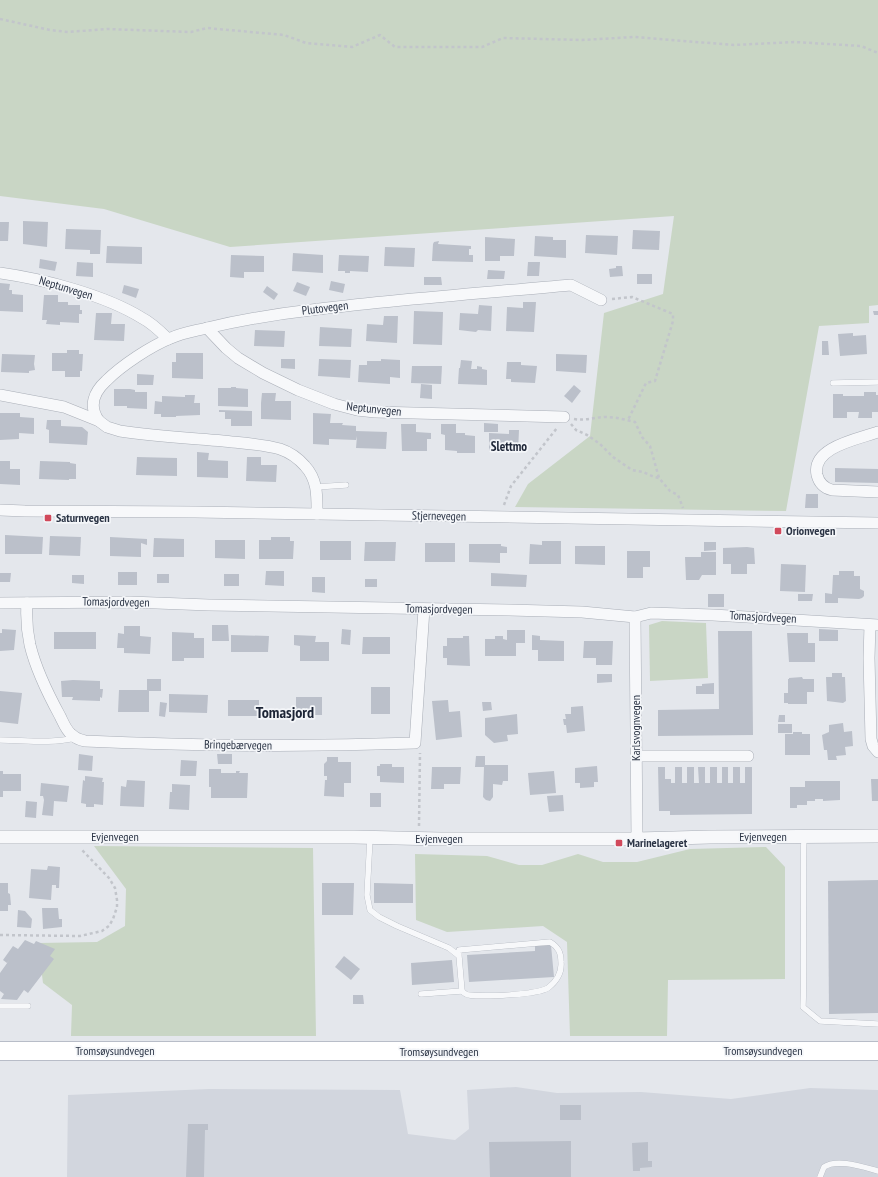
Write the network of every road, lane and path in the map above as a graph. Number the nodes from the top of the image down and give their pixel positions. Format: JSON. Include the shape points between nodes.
{"nodes":[{"id":1,"x":0,"y":19,"type":"edge"},
{"id":2,"x":878,"y":53,"type":"edge"},
{"id":3,"x":0,"y":273,"type":"edge"},
{"id":4,"x":602,"y":300,"type":"joint"},
{"id":5,"x":207,"y":328,"type":"junction"},
{"id":6,"x":168,"y":339,"type":"junction"},
{"id":7,"x":833,"y":382,"type":"dead end"},
{"id":8,"x":878,"y":382,"type":"edge"},
{"id":9,"x":0,"y":395,"type":"edge"},
{"id":10,"x":564,"y":417,"type":"junction"},
{"id":11,"x":628,"y":420,"type":"junction"},
{"id":12,"x":99,"y":421,"type":"junction"},
{"id":13,"x":878,"y":432,"type":"edge"},
{"id":14,"x":659,"y":478,"type":"junction"},
{"id":15,"x":346,"y":485,"type":"dead end"},
{"id":16,"x":316,"y":487,"type":"junction"},
{"id":17,"x":878,"y":492,"type":"edge"},
{"id":18,"x":0,"y":510,"type":"edge"},
{"id":19,"x":316,"y":514,"type":"junction"},
{"id":20,"x":504,"y":518,"type":"junction"},
{"id":21,"x":685,"y":521,"type":"junction"},
{"id":22,"x":878,"y":523,"type":"edge"},
{"id":23,"x":0,"y":603,"type":"edge"},
{"id":24,"x":27,"y":603,"type":"junction"},
{"id":25,"x":424,"y":609,"type":"junction"},
{"id":26,"x":635,"y":617,"type":"junction"},
{"id":27,"x":874,"y":625,"type":"edge"},
{"id":28,"x":75,"y":738,"type":"junction"},
{"id":29,"x":0,"y":740,"type":"edge"},
{"id":30,"x":417,"y":743,"type":"junction"},
{"id":31,"x":878,"y":752,"type":"edge"},
{"id":32,"x":636,"y":756,"type":"junction"},
{"id":33,"x":748,"y":756,"type":"dead end"},
{"id":34,"x":878,"y":836,"type":"edge"},
{"id":35,"x":0,"y":837,"type":"edge"},
{"id":36,"x":70,"y":837,"type":"junction"},
{"id":37,"x":804,"y":837,"type":"junction"},
{"id":38,"x":370,"y":838,"type":"junction"},
{"id":39,"x":419,"y":839,"type":"junction"},
{"id":40,"x":637,"y":839,"type":"junction"},
{"id":41,"x":0,"y":935,"type":"edge"},
{"id":42,"x":459,"y":956,"type":"junction"},
{"id":43,"x":462,"y":991,"type":"junction"},
{"id":44,"x":421,"y":994,"type":"dead end"},
{"id":45,"x":0,"y":1006,"type":"edge"},
{"id":46,"x":28,"y":1006,"type":"dead end"},
{"id":47,"x":878,"y":1024,"type":"edge"},
{"id":48,"x":0,"y":1051,"type":"edge"},
{"id":49,"x":878,"y":1051,"type":"edge"},
{"id":50,"x":878,"y":1171,"type":"edge"},
{"id":51,"x":820,"y":1177,"type":"edge"}],
"edges":[{"from":1,"to":2,"type":"path","via":[[68,32],[107,29],[191,32],[207,28],[284,35],[306,43],[352,47],[380,35],[394,46],[482,46],[503,38],[582,40],[634,37],[734,45],[795,42],[861,46]]},
{"from":3,"to":6,"type":"street","name":"Neptunvegen","via":[[32,278],[112,303],[144,318]]},
{"from":4,"to":5,"type":"street","name":"Plutovegen","via":[[571,285],[348,305],[257,317]]},
{"from":4,"to":11,"type":"path","via":[[632,297],[674,314],[655,381],[646,383]]},
{"from":5,"to":6,"type":"street","name":"Plutovegen"},
{"from":5,"to":10,"type":"street","name":"Neptunvegen","via":[[226,348],[250,366],[298,390],[346,407],[375,412]]},
{"from":6,"to":12,"type":"street","name":"Plutovegen","via":[[126,364],[100,387],[93,404]]},
{"from":7,"to":8,"type":"lane"},
{"from":9,"to":12,"type":"street","via":[[64,407]]},
{"from":10,"to":11,"type":"path","via":[[582,420],[608,417]]},
{"from":10,"to":14,"type":"path","via":[[576,430],[600,444],[632,470]]},
{"from":10,"to":20,"type":"path","via":[[510,486],[504,502]]},
{"from":11,"to":14,"type":"path","via":[[635,422],[642,437],[650,446]]},
{"from":12,"to":16,"type":"street","via":[[120,431],[280,449],[303,463],[312,475]]},
{"from":13,"to":17,"type":"street","via":[[834,447],[822,458],[816,472],[820,482],[832,490]]},
{"from":14,"to":21,"type":"path","via":[[670,491],[678,495]]},
{"from":15,"to":16,"type":"lane"},
{"from":16,"to":19,"type":"street"},
{"from":18,"to":19,"type":"street","name":"Stjernevegen"},
{"from":19,"to":20,"type":"street","name":"Stjernevegen"},
{"from":20,"to":21,"type":"street","name":"Stjernevegen"},
{"from":21,"to":22,"type":"street","name":"Stjernevegen"},
{"from":23,"to":24,"type":"street","name":"Tomasjordvegen"},
{"from":24,"to":25,"type":"street","name":"Tomasjordvegen","via":[[130,602]]},
{"from":24,"to":28,"type":"street","via":[[30,645],[35,660],[55,706],[67,729]]},
{"from":25,"to":26,"type":"street","name":"Tomasjordvegen","via":[[551,611]]},
{"from":25,"to":30,"type":"street"},
{"from":26,"to":27,"type":"street","name":"Tomasjordvegen","via":[[651,613],[713,615]]},
{"from":26,"to":32,"type":"street","name":"Karlsvognvegen"},
{"from":27,"to":31,"type":"street","via":[[871,739]]},
{"from":28,"to":29,"type":"lane","via":[[51,742]]},
{"from":28,"to":30,"type":"street","name":"Bringebærvegen","via":[[85,741],[168,744],[301,746]]},
{"from":30,"to":39,"type":"path"},
{"from":32,"to":33,"type":"street"},
{"from":32,"to":40,"type":"street","name":"Karlsvognvegen"},
{"from":34,"to":37,"type":"street","name":"Evjenvegen"},
{"from":35,"to":36,"type":"street","name":"Evjenvegen"},
{"from":36,"to":38,"type":"street","name":"Evjenvegen"},
{"from":36,"to":41,"type":"path","via":[[109,878],[115,888],[117,907],[111,923],[102,930],[80,936]]},
{"from":37,"to":40,"type":"street","name":"Evjenvegen"},
{"from":37,"to":47,"type":"lane","via":[[803,1007],[820,1021]]},
{"from":38,"to":39,"type":"street","name":"Evjenvegen"},
{"from":38,"to":42,"type":"lane","via":[[367,895],[370,910],[397,926],[449,948]]},
{"from":39,"to":40,"type":"street","name":"Evjenvegen"},
{"from":42,"to":43,"type":"lane"},
{"from":42,"to":43,"type":"lane","via":[[459,950],[550,942],[560,950],[561,960],[559,977],[547,988],[535,993],[468,995]]},
{"from":43,"to":44,"type":"lane"},
{"from":45,"to":46,"type":"lane"},
{"from":48,"to":49,"type":"highway","name":"Tromsøysundvegen"},
{"from":50,"to":51,"type":"lane","via":[[854,1165],[832,1164],[824,1167]]}]}
